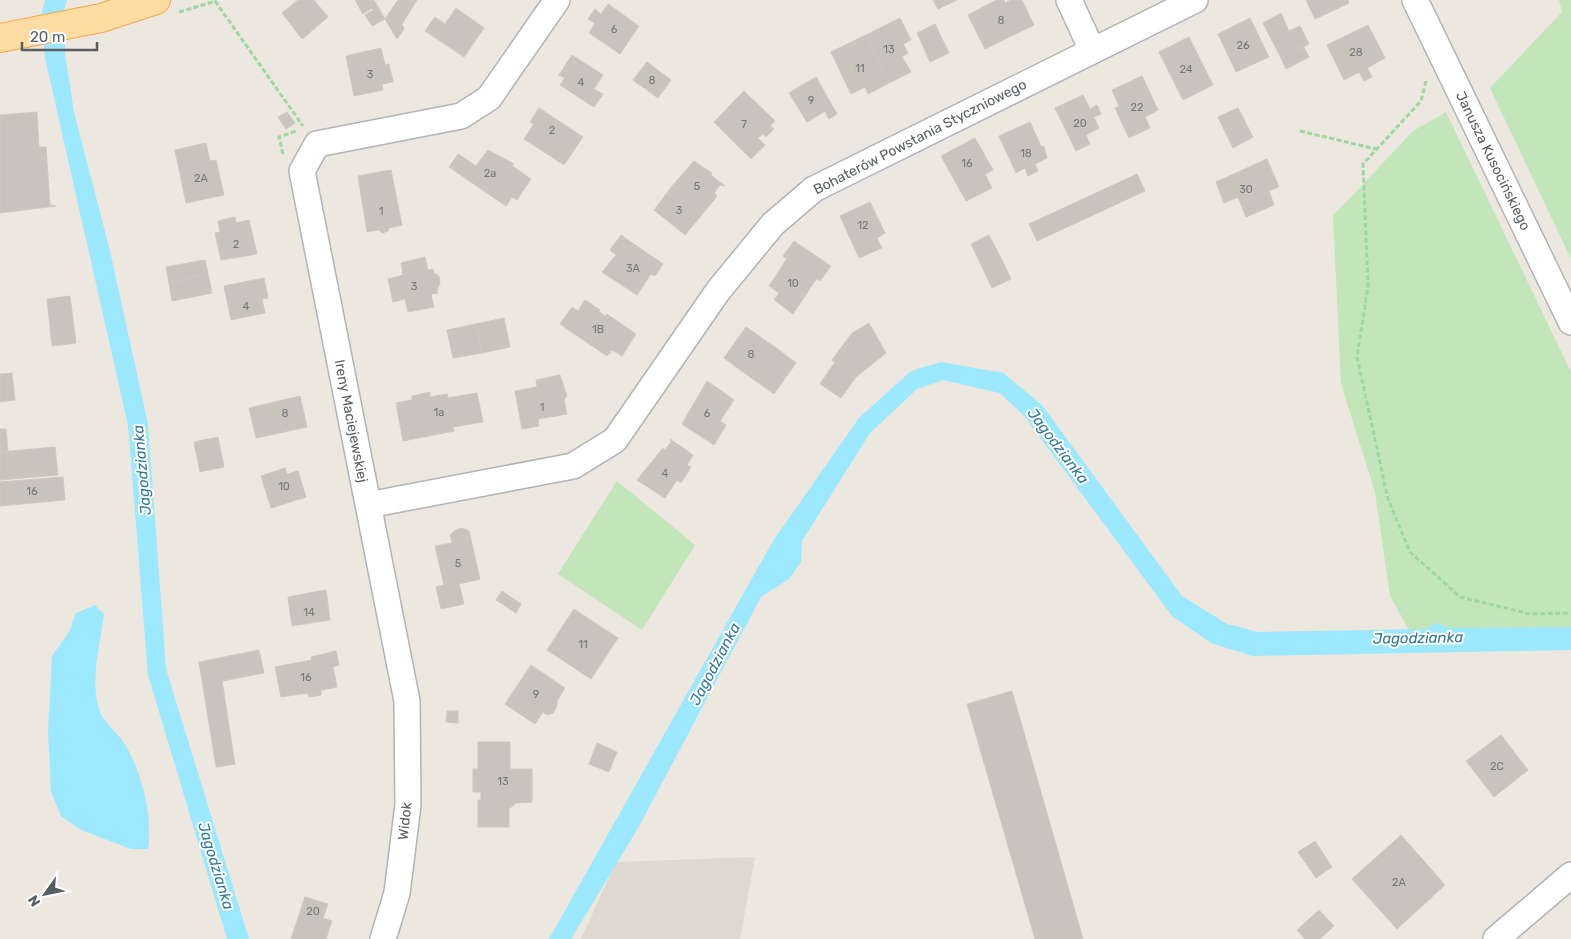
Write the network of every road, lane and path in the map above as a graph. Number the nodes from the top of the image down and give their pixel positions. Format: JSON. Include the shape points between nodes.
{"nodes":[{"id":1,"x":156,"y":0,"type":"edge"},
{"id":2,"x":557,"y":0,"type":"edge"},
{"id":3,"x":1069,"y":0,"type":"edge"},
{"id":4,"x":1194,"y":0,"type":"edge"},
{"id":5,"x":1415,"y":0,"type":"edge"},
{"id":6,"x":215,"y":1,"type":"edge"},
{"id":7,"x":5,"y":37,"type":"edge"},
{"id":8,"x":1092,"y":50,"type":"junction"},
{"id":9,"x":1428,"y":73,"type":"dead end"},
{"id":10,"x":290,"y":110,"type":"dead end"},
{"id":11,"x":1300,"y":131,"type":"dead end"},
{"id":12,"x":1377,"y":149,"type":"junction"},
{"id":13,"x":1571,"y":322,"type":"edge"},
{"id":14,"x":368,"y":505,"type":"junction"},
{"id":15,"x":1571,"y":613,"type":"edge"},
{"id":16,"x":406,"y":701,"type":"joint"},
{"id":17,"x":1571,"y":875,"type":"edge"},
{"id":18,"x":383,"y":939,"type":"edge"},
{"id":19,"x":1496,"y":939,"type":"edge"}],
"edges":[{"from":1,"to":7,"type":"main road","via":[[101,18]]},
{"from":2,"to":14,"type":"street","name":"Ireny Maciejewskiej","via":[[489,98],[461,116],[317,144],[302,171]]},
{"from":3,"to":8,"type":"street"},
{"from":4,"to":8,"type":"street","name":"Bohaterów Powstania Styczniowego"},
{"from":5,"to":13,"type":"street","name":"Janusza Kusocińskiego"},
{"from":6,"to":10,"type":"path"},
{"from":8,"to":14,"type":"street","name":"Bohaterów Powstania Styczniowego","via":[[814,189],[773,224],[718,291],[615,440],[595,453],[573,466]]},
{"from":9,"to":12,"type":"path","via":[[1421,101]]},
{"from":11,"to":12,"type":"path"},
{"from":12,"to":15,"type":"path","via":[[1364,164],[1368,286],[1357,357],[1388,499],[1410,552],[1460,597],[1530,614]]},
{"from":14,"to":16,"type":"street","name":"Ireny Maciejewskiej"},
{"from":16,"to":18,"type":"street","name":"Widok","via":[[408,805],[397,893]]},
{"from":17,"to":19,"type":"street"}]}
